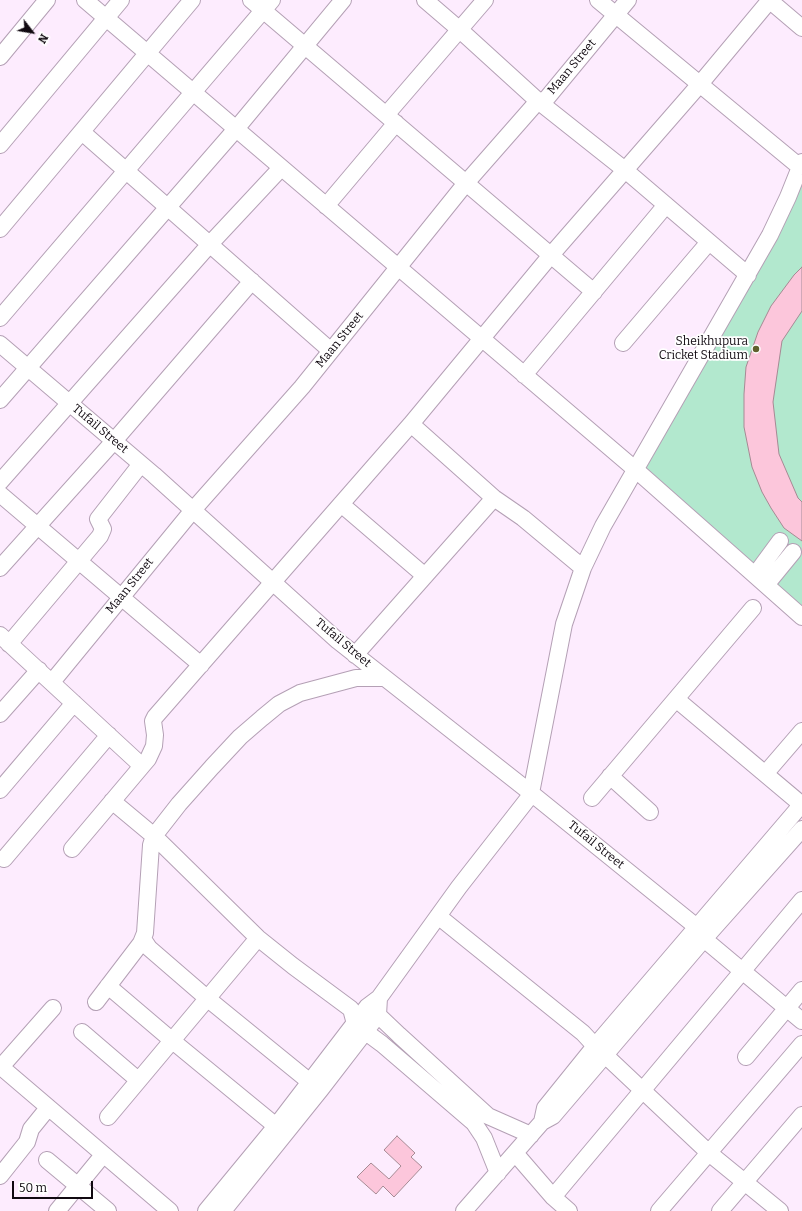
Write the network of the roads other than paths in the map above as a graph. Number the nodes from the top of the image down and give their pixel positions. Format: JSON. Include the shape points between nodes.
{"nodes":[{"id":1,"x":47,"y":0,"type":"edge"},
{"id":2,"x":84,"y":0,"type":"edge"},
{"id":3,"x":121,"y":0,"type":"edge"},
{"id":4,"x":192,"y":0,"type":"edge"},
{"id":5,"x":251,"y":0,"type":"edge"},
{"id":6,"x":343,"y":0,"type":"edge"},
{"id":7,"x":425,"y":0,"type":"edge"},
{"id":8,"x":485,"y":0,"type":"edge"},
{"id":9,"x":598,"y":0,"type":"edge"},
{"id":10,"x":628,"y":0,"type":"edge"},
{"id":11,"x":769,"y":0,"type":"edge"},
{"id":12,"x":268,"y":5,"type":"edge"},
{"id":13,"x":616,"y":15,"type":"junction"},
{"id":14,"x":106,"y":18,"type":"junction"},
{"id":15,"x":802,"y":28,"type":"edge"},
{"id":16,"x":460,"y":30,"type":"junction"},
{"id":17,"x":305,"y":46,"type":"junction"},
{"id":18,"x":147,"y":53,"type":"junction"},
{"id":19,"x":0,"y":57,"type":"edge"},
{"id":20,"x":700,"y":84,"type":"junction"},
{"id":21,"x":193,"y":92,"type":"junction"},
{"id":22,"x":538,"y":101,"type":"junction"},
{"id":23,"x":391,"y":119,"type":"junction"},
{"id":24,"x":236,"y":129,"type":"junction"},
{"id":25,"x":82,"y":132,"type":"junction"},
{"id":26,"x":0,"y":145,"type":"edge"},
{"id":27,"x":801,"y":164,"type":"edge"},
{"id":28,"x":281,"y":168,"type":"junction"},
{"id":29,"x":126,"y":170,"type":"junction"},
{"id":30,"x":625,"y":170,"type":"junction"},
{"id":31,"x":466,"y":183,"type":"junction"},
{"id":32,"x":666,"y":205,"type":"junction"},
{"id":33,"x":326,"y":206,"type":"junction"},
{"id":34,"x":168,"y":207,"type":"junction"},
{"id":35,"x":0,"y":229,"type":"edge"},
{"id":36,"x":709,"y":242,"type":"junction"},
{"id":37,"x":210,"y":244,"type":"junction"},
{"id":38,"x":551,"y":255,"type":"junction"},
{"id":39,"x":398,"y":267,"type":"junction"},
{"id":40,"x":748,"y":274,"type":"junction"},
{"id":41,"x":252,"y":281,"type":"junction"},
{"id":42,"x":594,"y":292,"type":"junction"},
{"id":43,"x":0,"y":318,"type":"edge"},
{"id":44,"x":482,"y":339,"type":"junction"},
{"id":45,"x":623,"y":343,"type":"dead end"},
{"id":46,"x":0,"y":344,"type":"edge"},
{"id":47,"x":331,"y":351,"type":"junction"},
{"id":48,"x":28,"y":368,"type":"junction"},
{"id":49,"x":524,"y":375,"type":"junction"},
{"id":50,"x":0,"y":400,"type":"edge"},
{"id":51,"x":70,"y":403,"type":"junction"},
{"id":52,"x":411,"y":424,"type":"junction"},
{"id":53,"x":114,"y":441,"type":"junction"},
{"id":54,"x":141,"y":464,"type":"junction"},
{"id":55,"x":636,"y":470,"type":"junction"},
{"id":56,"x":0,"y":482,"type":"edge"},
{"id":57,"x":0,"y":494,"type":"edge"},
{"id":58,"x":494,"y":498,"type":"junction"},
{"id":59,"x":341,"y":504,"type":"junction"},
{"id":60,"x":193,"y":510,"type":"junction"},
{"id":61,"x":38,"y":526,"type":"junction"},
{"id":62,"x":780,"y":541,"type":"dead end"},
{"id":63,"x":793,"y":552,"type":"dead end"},
{"id":64,"x":79,"y":561,"type":"junction"},
{"id":65,"x":0,"y":568,"type":"edge"},
{"id":66,"x":583,"y":568,"type":"junction"},
{"id":67,"x":425,"y":576,"type":"junction"},
{"id":68,"x":760,"y":580,"type":"junction"},
{"id":69,"x":273,"y":582,"type":"junction"},
{"id":70,"x":122,"y":596,"type":"junction"},
{"id":71,"x":753,"y":608,"type":"dead end"},
{"id":72,"x":802,"y":617,"type":"edge"},
{"id":73,"x":5,"y":640,"type":"edge"},
{"id":74,"x":356,"y":655,"type":"junction"},
{"id":75,"x":201,"y":665,"type":"junction"},
{"id":76,"x":39,"y":670,"type":"junction"},
{"id":77,"x":385,"y":678,"type":"junction"},
{"id":78,"x":52,"y":682,"type":"junction"},
{"id":79,"x":676,"y":699,"type":"junction"},
{"id":80,"x":74,"y":703,"type":"junction"},
{"id":81,"x":0,"y":714,"type":"edge"},
{"id":82,"x":802,"y":731,"type":"edge"},
{"id":83,"x":109,"y":735,"type":"junction"},
{"id":84,"x":142,"y":766,"type":"junction"},
{"id":85,"x":765,"y":774,"type":"junction"},
{"id":86,"x":610,"y":776,"type":"junction"},
{"id":87,"x":0,"y":790,"type":"edge"},
{"id":88,"x":531,"y":793,"type":"junction"},
{"id":89,"x":592,"y":798,"type":"dead end"},
{"id":90,"x":112,"y":801,"type":"junction"},
{"id":91,"x":802,"y":804,"type":"edge"},
{"id":92,"x":650,"y":812,"type":"dead end"},
{"id":93,"x":802,"y":829,"type":"edge"},
{"id":94,"x":154,"y":836,"type":"junction"},
{"id":95,"x":72,"y":849,"type":"dead end"},
{"id":96,"x":4,"y":860,"type":"dead end"},
{"id":97,"x":802,"y":900,"type":"edge"},
{"id":98,"x":438,"y":916,"type":"junction"},
{"id":99,"x":701,"y":933,"type":"junction"},
{"id":100,"x":258,"y":938,"type":"junction"},
{"id":101,"x":142,"y":939,"type":"junction"},
{"id":102,"x":742,"y":971,"type":"junction"},
{"id":103,"x":108,"y":986,"type":"junction"},
{"id":104,"x":802,"y":990,"type":"edge"},
{"id":105,"x":208,"y":999,"type":"junction"},
{"id":106,"x":96,"y":1002,"type":"dead end"},
{"id":107,"x":375,"y":1007,"type":"junction"},
{"id":108,"x":53,"y":1008,"type":"dead end"},
{"id":109,"x":787,"y":1008,"type":"junction"},
{"id":110,"x":802,"y":1021,"type":"edge"},
{"id":111,"x":357,"y":1022,"type":"junction"},
{"id":112,"x":82,"y":1032,"type":"dead end"},
{"id":113,"x":172,"y":1040,"type":"junction"},
{"id":114,"x":802,"y":1044,"type":"edge"},
{"id":115,"x":600,"y":1050,"type":"junction"},
{"id":116,"x":746,"y":1057,"type":"dead end"},
{"id":117,"x":0,"y":1067,"type":"edge"},
{"id":118,"x":138,"y":1080,"type":"junction"},
{"id":119,"x":310,"y":1082,"type":"junction"},
{"id":120,"x":642,"y":1089,"type":"junction"},
{"id":121,"x":48,"y":1108,"type":"junction"},
{"id":122,"x":802,"y":1115,"type":"edge"},
{"id":123,"x":108,"y":1116,"type":"dead end"},
{"id":124,"x":276,"y":1126,"type":"junction"},
{"id":125,"x":531,"y":1135,"type":"junction"},
{"id":126,"x":515,"y":1153,"type":"junction"},
{"id":127,"x":708,"y":1153,"type":"junction"},
{"id":128,"x":104,"y":1155,"type":"junction"},
{"id":129,"x":47,"y":1160,"type":"dead end"},
{"id":130,"x":498,"y":1173,"type":"junction"},
{"id":131,"x":0,"y":1176,"type":"edge"},
{"id":132,"x":744,"y":1182,"type":"junction"},
{"id":133,"x":78,"y":1186,"type":"junction"},
{"id":134,"x":552,"y":1197,"type":"junction"},
{"id":135,"x":57,"y":1211,"type":"edge"},
{"id":136,"x":108,"y":1211,"type":"edge"},
{"id":137,"x":170,"y":1211,"type":"edge"},
{"id":138,"x":206,"y":1211,"type":"edge"},
{"id":139,"x":223,"y":1211,"type":"edge"},
{"id":140,"x":464,"y":1211,"type":"edge"},
{"id":141,"x":569,"y":1211,"type":"edge"},
{"id":142,"x":660,"y":1211,"type":"edge"},
{"id":143,"x":720,"y":1211,"type":"edge"},
{"id":144,"x":780,"y":1211,"type":"edge"}],
"edges":[{"from":1,"to":19,"type":"street"},
{"from":2,"to":14,"type":"street"},
{"from":3,"to":14,"type":"street"},
{"from":4,"to":18,"type":"street"},
{"from":5,"to":12,"type":"street"},
{"from":6,"to":17,"type":"street"},
{"from":7,"to":16,"type":"street"},
{"from":8,"to":16,"type":"street"},
{"from":9,"to":13,"type":"street"},
{"from":10,"to":13,"type":"street","name":"Maan Street"},
{"from":11,"to":15,"type":"street"},
{"from":11,"to":20,"type":"street"},
{"from":12,"to":17,"type":"street"},
{"from":12,"to":21,"type":"street"},
{"from":13,"to":20,"type":"street"},
{"from":13,"to":22,"type":"street","name":"Maan Street","via":[[547,98]]},
{"from":14,"to":18,"type":"street"},
{"from":14,"to":26,"type":"street"},
{"from":16,"to":22,"type":"street"},
{"from":16,"to":23,"type":"street"},
{"from":17,"to":23,"type":"street"},
{"from":17,"to":24,"type":"street"},
{"from":18,"to":21,"type":"street"},
{"from":18,"to":25,"type":"street"},
{"from":20,"to":27,"type":"street"},
{"from":20,"to":30,"type":"street"},
{"from":21,"to":24,"type":"street"},
{"from":21,"to":29,"type":"street"},
{"from":22,"to":30,"type":"street"},
{"from":22,"to":31,"type":"street","name":"Maan Street"},
{"from":23,"to":31,"type":"street"},
{"from":23,"to":33,"type":"street"},
{"from":24,"to":28,"type":"street"},
{"from":24,"to":34,"type":"street"},
{"from":25,"to":29,"type":"street"},
{"from":25,"to":35,"type":"street"},
{"from":27,"to":40,"type":"street","via":[[779,216]]},
{"from":28,"to":33,"type":"street"},
{"from":28,"to":37,"type":"street"},
{"from":29,"to":34,"type":"street"},
{"from":29,"to":43,"type":"street"},
{"from":30,"to":32,"type":"street"},
{"from":30,"to":38,"type":"street"},
{"from":31,"to":38,"type":"street"},
{"from":31,"to":39,"type":"street","name":"Maan Street"},
{"from":32,"to":36,"type":"street"},
{"from":32,"to":42,"type":"street"},
{"from":33,"to":39,"type":"street"},
{"from":34,"to":37,"type":"street"},
{"from":34,"to":48,"type":"street"},
{"from":36,"to":40,"type":"street"},
{"from":36,"to":45,"type":"street"},
{"from":37,"to":41,"type":"street"},
{"from":37,"to":51,"type":"street"},
{"from":38,"to":42,"type":"street"},
{"from":38,"to":44,"type":"street"},
{"from":39,"to":44,"type":"street"},
{"from":39,"to":47,"type":"street","name":"Maan Street"},
{"from":40,"to":55,"type":"street"},
{"from":41,"to":47,"type":"street"},
{"from":41,"to":53,"type":"street"},
{"from":42,"to":49,"type":"street"},
{"from":44,"to":49,"type":"street"},
{"from":44,"to":52,"type":"street"},
{"from":46,"to":48,"type":"street","name":"Tufail Street"},
{"from":47,"to":60,"type":"street","name":"Maan Street"},
{"from":48,"to":50,"type":"street"},
{"from":48,"to":51,"type":"street","name":"Tufail Street"},
{"from":49,"to":55,"type":"street"},
{"from":51,"to":53,"type":"street","name":"Tufail Street"},
{"from":51,"to":56,"type":"street"},
{"from":52,"to":58,"type":"street"},
{"from":52,"to":59,"type":"street"},
{"from":53,"to":54,"type":"street","name":"Tufail Street"},
{"from":53,"to":61,"type":"street"},
{"from":54,"to":60,"type":"street","name":"Tufail Street"},
{"from":54,"to":64,"type":"street","via":[[98,519],[102,532]]},
{"from":55,"to":66,"type":"street","via":[[603,526]]},
{"from":55,"to":68,"type":"street"},
{"from":57,"to":61,"type":"street"},
{"from":58,"to":66,"type":"street","via":[[523,518]]},
{"from":58,"to":67,"type":"street"},
{"from":59,"to":67,"type":"street"},
{"from":59,"to":69,"type":"street"},
{"from":60,"to":69,"type":"street","name":"Tufail Street"},
{"from":60,"to":70,"type":"street","name":"Maan Street"},
{"from":61,"to":64,"type":"street"},
{"from":61,"to":65,"type":"street"},
{"from":62,"to":68,"type":"street"},
{"from":63,"to":68,"type":"street"},
{"from":64,"to":70,"type":"street"},
{"from":64,"to":73,"type":"street"},
{"from":66,"to":88,"type":"street","via":[[564,624]]},
{"from":67,"to":74,"type":"street"},
{"from":68,"to":72,"type":"street"},
{"from":69,"to":74,"type":"street","name":"Tufail Street"},
{"from":69,"to":75,"type":"street"},
{"from":70,"to":75,"type":"street"},
{"from":70,"to":78,"type":"street","name":"Maan Street"},
{"from":71,"to":79,"type":"street"},
{"from":73,"to":76,"type":"street"},
{"from":74,"to":77,"type":"street","name":"Tufail Street"},
{"from":75,"to":84,"type":"street","via":[[155,717],[154,746]]},
{"from":76,"to":78,"type":"street"},
{"from":76,"to":81,"type":"street"},
{"from":77,"to":88,"type":"street","name":"Tufail Street"},
{"from":77,"to":94,"type":"street","via":[[356,678],[300,693],[279,704],[240,737],[179,804]]},
{"from":78,"to":80,"type":"street"},
{"from":79,"to":85,"type":"street"},
{"from":79,"to":86,"type":"street"},
{"from":80,"to":83,"type":"street"},
{"from":80,"to":87,"type":"street"},
{"from":82,"to":85,"type":"street"},
{"from":83,"to":84,"type":"street"},
{"from":83,"to":96,"type":"street"},
{"from":84,"to":90,"type":"street"},
{"from":85,"to":91,"type":"street"},
{"from":86,"to":89,"type":"street"},
{"from":86,"to":92,"type":"street"},
{"from":88,"to":98,"type":"street"},
{"from":88,"to":99,"type":"street","name":"Tufail Street"},
{"from":90,"to":94,"type":"street"},
{"from":90,"to":95,"type":"street"},
{"from":91,"to":99,"type":"street"},
{"from":93,"to":99,"type":"street"},
{"from":94,"to":100,"type":"street"},
{"from":94,"to":101,"type":"street","via":[[151,845],[145,933]]},
{"from":97,"to":102,"type":"street"},
{"from":98,"to":107,"type":"street"},
{"from":98,"to":115,"type":"street","via":[[583,1033]]},
{"from":99,"to":102,"type":"street","name":"Tufail Street"},
{"from":99,"to":115,"type":"street"},
{"from":100,"to":105,"type":"street"},
{"from":100,"to":111,"type":"street"},
{"from":101,"to":103,"type":"street"},
{"from":101,"to":105,"type":"street"},
{"from":102,"to":109,"type":"street","name":"Tufail Street"},
{"from":102,"to":120,"type":"street"},
{"from":103,"to":106,"type":"street"},
{"from":103,"to":113,"type":"street"},
{"from":104,"to":109,"type":"street"},
{"from":105,"to":113,"type":"street"},
{"from":105,"to":119,"type":"street"},
{"from":107,"to":111,"type":"street"},
{"from":107,"to":111,"type":"street"},
{"from":107,"to":125,"type":"street","via":[[399,1035],[488,1116]]},
{"from":108,"to":117,"type":"street"},
{"from":109,"to":110,"type":"street","name":"Tufail Street"},
{"from":109,"to":116,"type":"street"},
{"from":111,"to":119,"type":"street"},
{"from":111,"to":130,"type":"street","via":[[474,1123],[484,1138]]},
{"from":111,"to":139,"type":"street"},
{"from":112,"to":118,"type":"street"},
{"from":113,"to":118,"type":"street"},
{"from":113,"to":124,"type":"street"},
{"from":114,"to":127,"type":"street"},
{"from":115,"to":120,"type":"street"},
{"from":115,"to":125,"type":"street","via":[[553,1116],[542,1122]]},
{"from":117,"to":121,"type":"street"},
{"from":118,"to":123,"type":"street"},
{"from":119,"to":124,"type":"street"},
{"from":120,"to":127,"type":"street"},
{"from":120,"to":134,"type":"street"},
{"from":121,"to":128,"type":"street"},
{"from":121,"to":131,"type":"street","via":[[31,1129],[27,1142]]},
{"from":122,"to":132,"type":"street"},
{"from":124,"to":138,"type":"street"},
{"from":125,"to":126,"type":"street"},
{"from":126,"to":130,"type":"street"},
{"from":126,"to":134,"type":"street"},
{"from":127,"to":132,"type":"street"},
{"from":127,"to":142,"type":"street"},
{"from":128,"to":133,"type":"street"},
{"from":128,"to":137,"type":"street"},
{"from":129,"to":133,"type":"street"},
{"from":130,"to":140,"type":"street"},
{"from":132,"to":143,"type":"street"},
{"from":132,"to":144,"type":"street"},
{"from":133,"to":135,"type":"street"},
{"from":133,"to":136,"type":"street"},
{"from":134,"to":141,"type":"street"}]}
